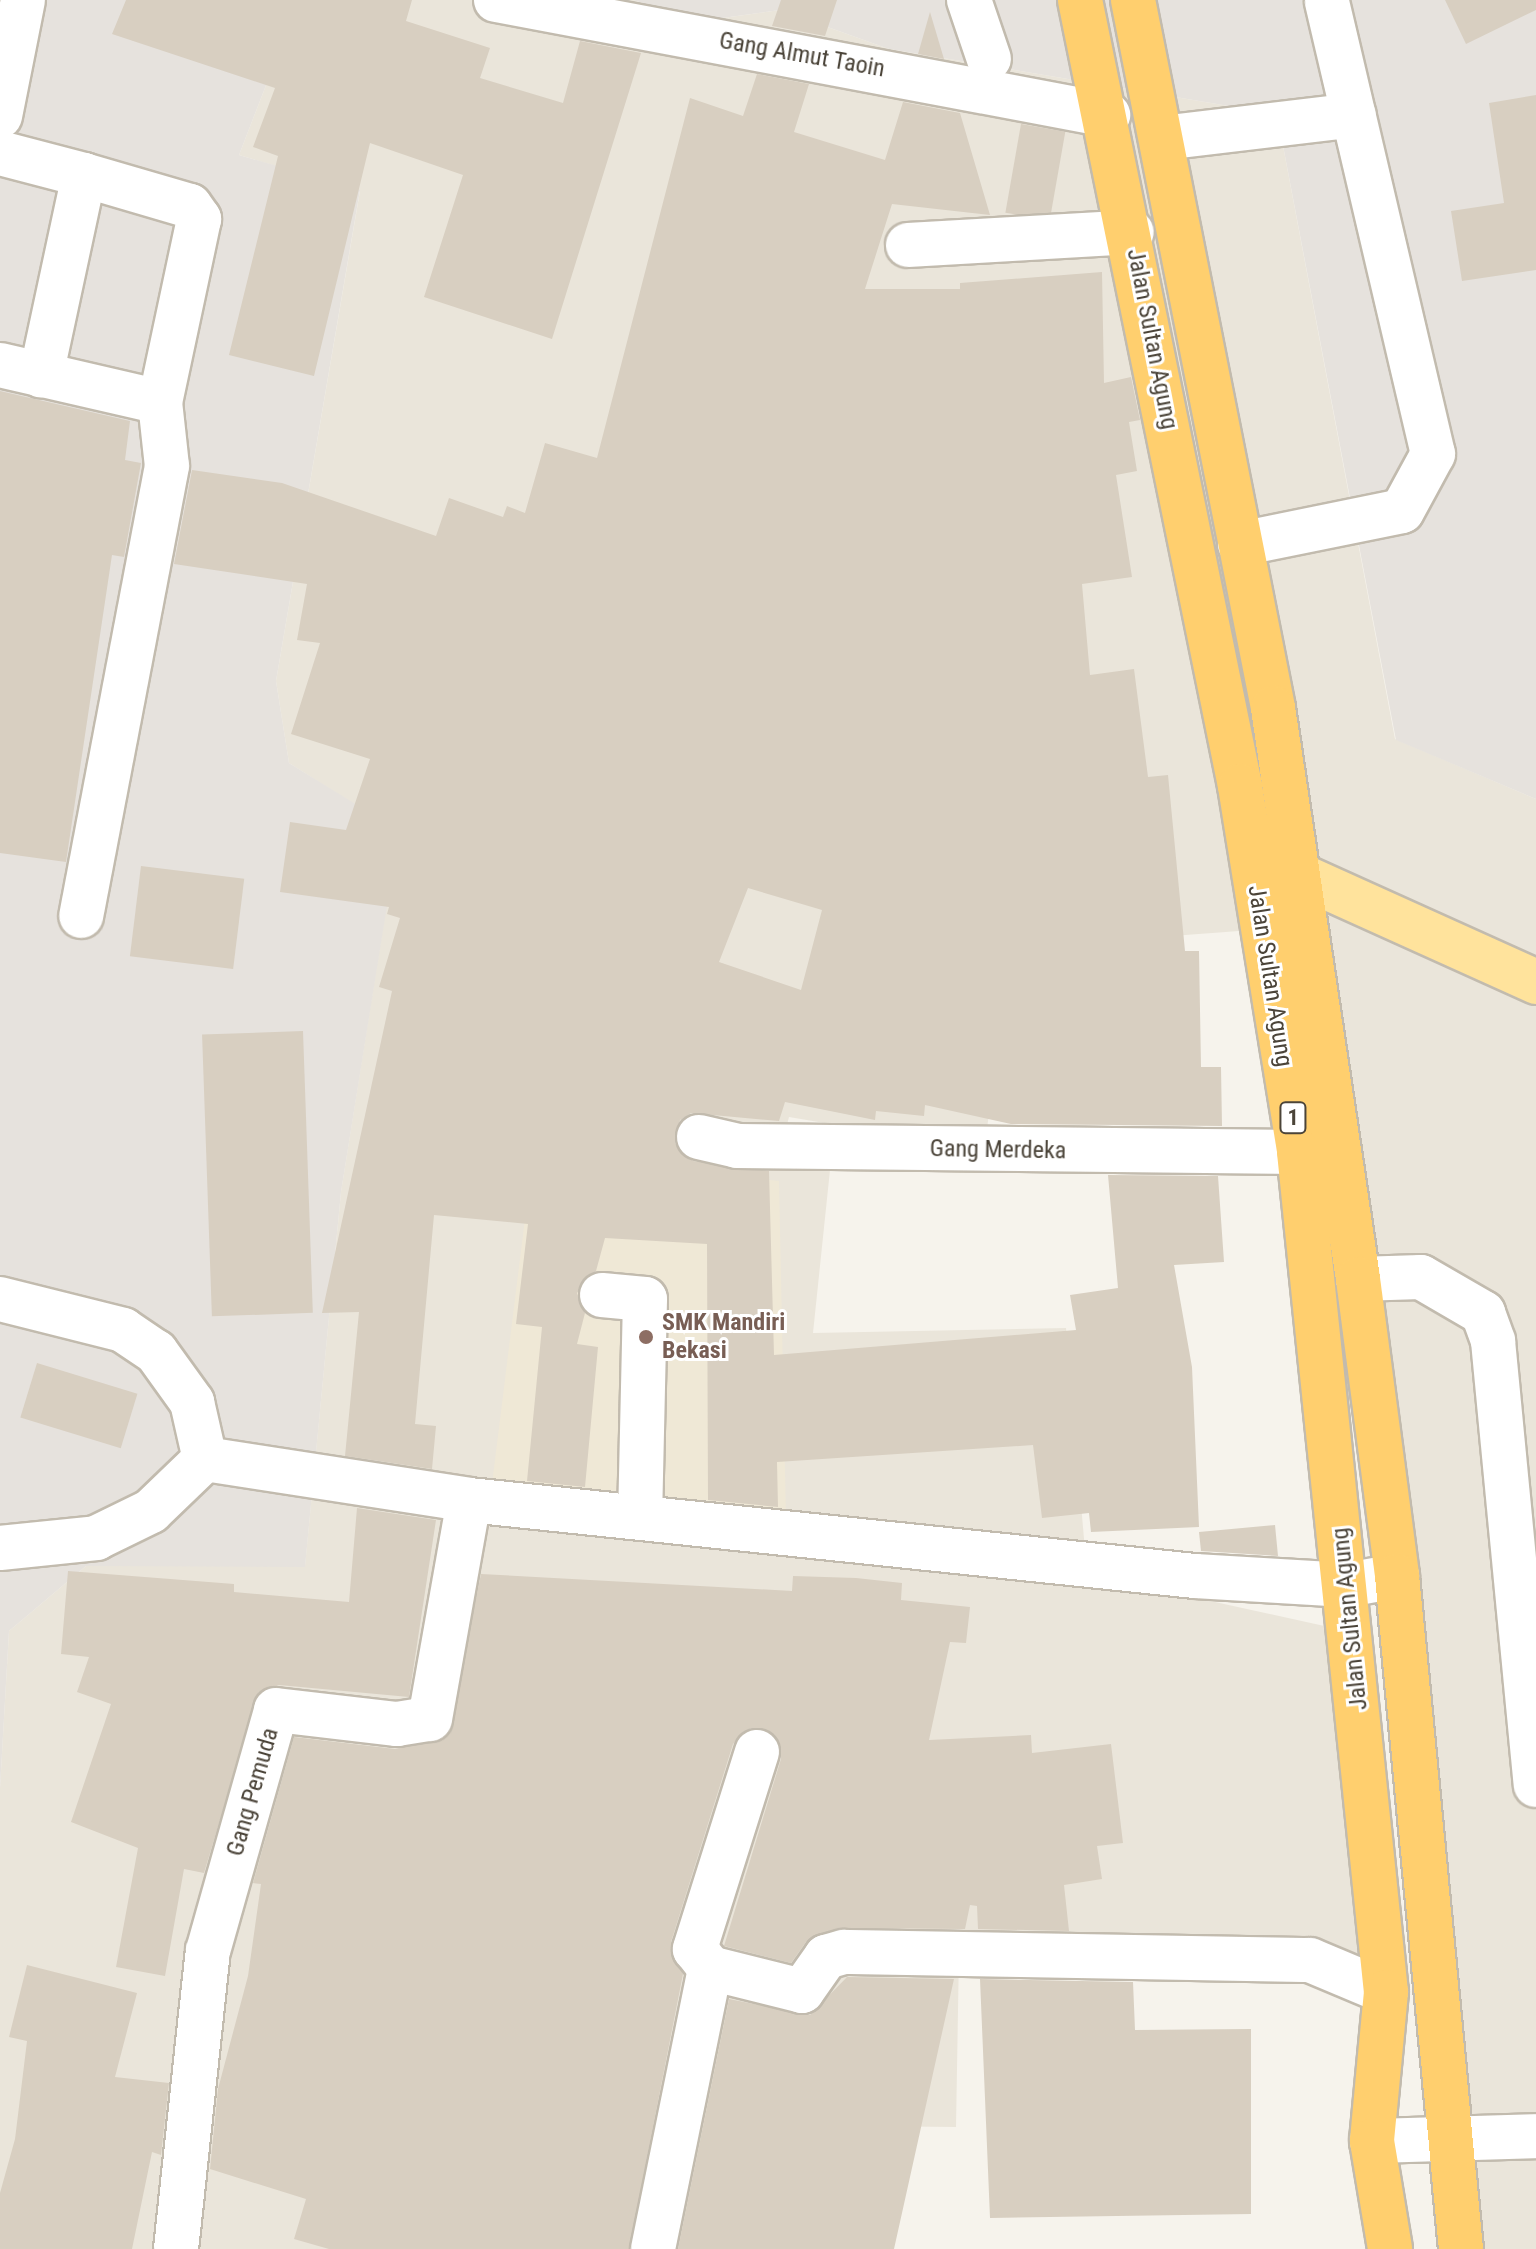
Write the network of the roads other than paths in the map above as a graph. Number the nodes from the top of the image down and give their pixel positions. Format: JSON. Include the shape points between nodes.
{"nodes":[{"id":1,"x":23,"y":0,"type":"edge"},
{"id":2,"x":496,"y":0,"type":"edge"},
{"id":3,"x":969,"y":0,"type":"edge"},
{"id":4,"x":1080,"y":0,"type":"edge"},
{"id":5,"x":1133,"y":0,"type":"edge"},
{"id":6,"x":1327,"y":1,"type":"edge"},
{"id":7,"x":989,"y":59,"type":"dead end"},
{"id":8,"x":1108,"y":115,"type":"junction"},
{"id":9,"x":1354,"y":115,"type":"junction"},
{"id":10,"x":0,"y":116,"type":"edge"},
{"id":11,"x":1162,"y":138,"type":"junction"},
{"id":12,"x":0,"y":153,"type":"edge"},
{"id":13,"x":84,"y":175,"type":"junction"},
{"id":14,"x":1132,"y":232,"type":"junction"},
{"id":15,"x":908,"y":245,"type":"dead end"},
{"id":16,"x":20,"y":370,"type":"edge"},
{"id":17,"x":160,"y":402,"type":"junction"},
{"id":18,"x":1240,"y":544,"type":"junction"},
{"id":19,"x":1240,"y":786,"type":"junction"},
{"id":20,"x":1295,"y":873,"type":"junction"},
{"id":21,"x":81,"y":916,"type":"dead end"},
{"id":22,"x":1536,"y":982,"type":"edge"},
{"id":23,"x":699,"y":1137,"type":"dead end"},
{"id":24,"x":1299,"y":1152,"type":"junction"},
{"id":25,"x":1358,"y":1279,"type":"junction"},
{"id":26,"x":602,"y":1295,"type":"dead end"},
{"id":27,"x":0,"y":1299,"type":"edge"},
{"id":28,"x":205,"y":1459,"type":"junction"},
{"id":29,"x":469,"y":1500,"type":"junction"},
{"id":30,"x":640,"y":1518,"type":"junction"},
{"id":31,"x":0,"y":1548,"type":"edge"},
{"id":32,"x":1397,"y":1576,"type":"junction"},
{"id":33,"x":1347,"y":1585,"type":"junction"},
{"id":34,"x":757,"y":1752,"type":"dead end"},
{"id":35,"x":1536,"y":1785,"type":"edge"},
{"id":36,"x":710,"y":1968,"type":"junction"},
{"id":37,"x":1386,"y":1992,"type":"junction"},
{"id":38,"x":1536,"y":2136,"type":"edge"},
{"id":39,"x":1372,"y":2141,"type":"junction"},
{"id":40,"x":1453,"y":2142,"type":"junction"},
{"id":41,"x":176,"y":2249,"type":"edge"},
{"id":42,"x":653,"y":2249,"type":"edge"},
{"id":43,"x":1390,"y":2249,"type":"edge"},
{"id":44,"x":1461,"y":2249,"type":"edge"}],
"edges":[{"from":1,"to":10,"type":"street"},
{"from":2,"to":8,"type":"street","name":"Gang Almut Taoin"},
{"from":3,"to":7,"type":"street"},
{"from":4,"to":8,"type":"highway","name":"Jalan Sultan Agung","number":"1"},
{"from":5,"to":11,"type":"highway","name":"Jalan Sultan Agung","number":"1"},
{"from":6,"to":9,"type":"street"},
{"from":8,"to":14,"type":"highway","name":"Jalan Sultan Agung","number":"1"},
{"from":9,"to":11,"type":"street"},
{"from":9,"to":18,"type":"street","via":[[1433,454],[1402,511]]},
{"from":11,"to":18,"type":"highway","name":"Jalan Sultan Agung","number":"1"},
{"from":12,"to":13,"type":"street"},
{"from":13,"to":16,"type":"street"},
{"from":13,"to":17,"type":"street","via":[[190,206],[199,219]]},
{"from":14,"to":15,"type":"street"},
{"from":14,"to":19,"type":"highway","name":"Jalan Sultan Agung","number":"1"},
{"from":16,"to":17,"type":"street"},
{"from":17,"to":21,"type":"street","via":[[167,466]]},
{"from":18,"to":20,"type":"highway","name":"Jalan Sultan Agung","number":"1"},
{"from":19,"to":20,"type":"main road"},
{"from":19,"to":24,"type":"highway","name":"Jalan Sultan Agung","number":"1"},
{"from":20,"to":22,"type":"main road"},
{"from":20,"to":25,"type":"highway","name":"Jalan Sultan Agung","number":"1"},
{"from":23,"to":24,"type":"street","name":"Gang Merdeka","via":[[737,1146]]},
{"from":24,"to":33,"type":"highway","name":"Jalan Sultan Agung","number":"1"},
{"from":25,"to":32,"type":"highway","name":"Jalan Sultan Agung","number":"1"},
{"from":25,"to":35,"type":"street","via":[[1421,1277],[1483,1313],[1493,1341]]},
{"from":26,"to":30,"type":"street","via":[[645,1299]]},
{"from":27,"to":28,"type":"street","via":[[123,1330],[156,1352],[192,1402]]},
{"from":28,"to":29,"type":"street"},
{"from":28,"to":31,"type":"street","via":[[151,1511],[96,1538]]},
{"from":29,"to":30,"type":"street"},
{"from":29,"to":41,"type":"street","name":"Gang Pemuda","via":[[430,1719],[397,1724],[276,1710],[208,1951]]},
{"from":30,"to":33,"type":"street","via":[[1195,1576]]},
{"from":32,"to":33,"type":"street"},
{"from":32,"to":40,"type":"highway","name":"Jalan Sultan Agung","number":"1"},
{"from":33,"to":37,"type":"highway","name":"Jalan Sultan Agung","number":"1"},
{"from":34,"to":36,"type":"street","via":[[695,1949]]},
{"from":36,"to":37,"type":"street","via":[[802,1991],[826,1957],[844,1952],[1310,1960]]},
{"from":36,"to":42,"type":"street"},
{"from":37,"to":39,"type":"highway","name":"Jalan Sultan Agung","number":"1"},
{"from":38,"to":40,"type":"street"},
{"from":39,"to":40,"type":"street"},
{"from":39,"to":43,"type":"highway","name":"Jalan Sultan Agung","number":"1"},
{"from":40,"to":44,"type":"highway","name":"Jalan Sultan Agung","number":"1"}]}
